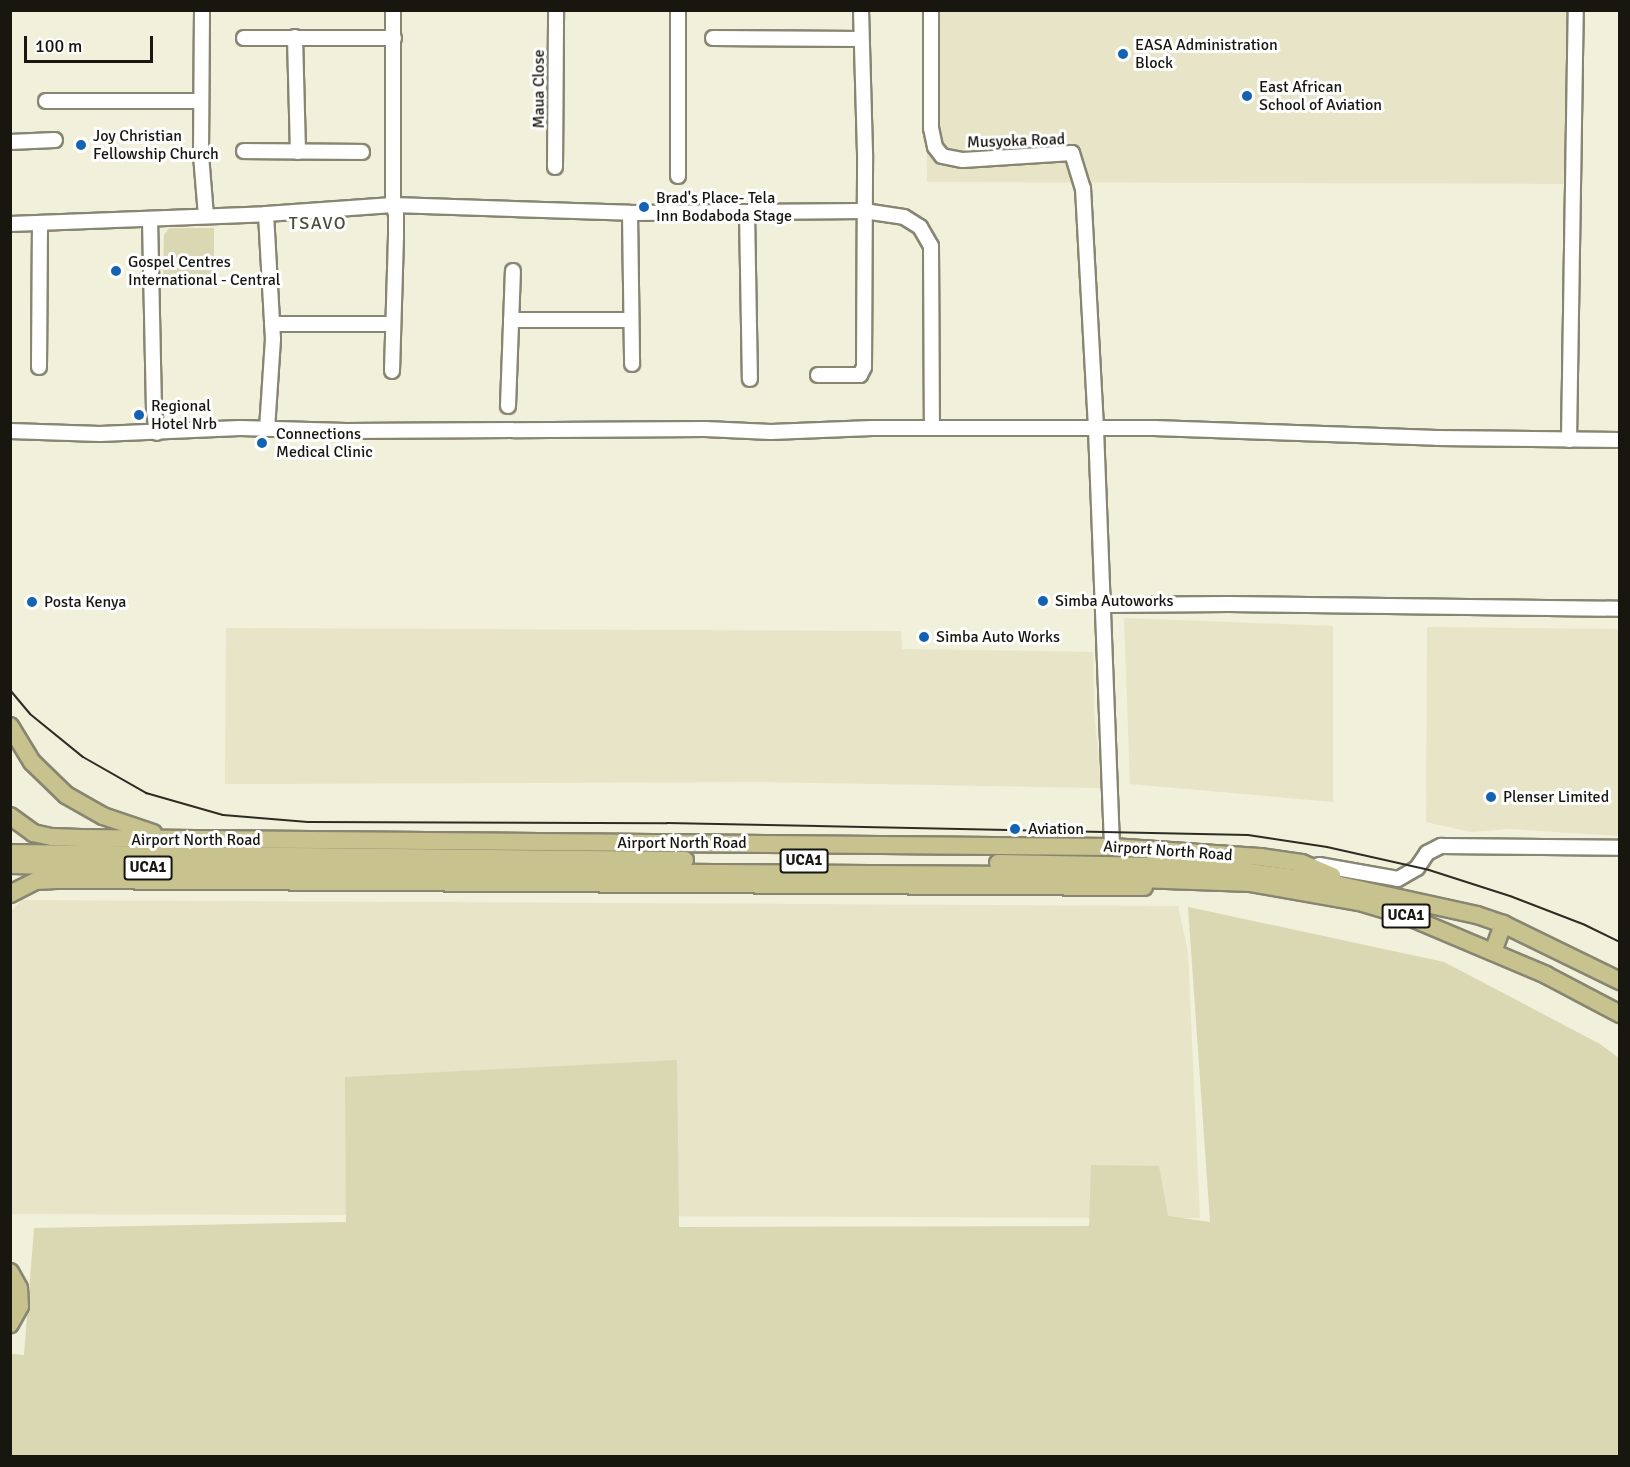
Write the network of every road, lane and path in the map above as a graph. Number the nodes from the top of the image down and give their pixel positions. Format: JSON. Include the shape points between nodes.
{"nodes":[{"id":1,"x":202,"y":10,"type":"edge"},
{"id":2,"x":393,"y":10,"type":"edge"},
{"id":3,"x":556,"y":10,"type":"edge"},
{"id":4,"x":678,"y":10,"type":"edge"},
{"id":5,"x":861,"y":10,"type":"edge"},
{"id":6,"x":931,"y":10,"type":"edge"},
{"id":7,"x":1576,"y":10,"type":"edge"},
{"id":8,"x":295,"y":37,"type":"junction"},
{"id":9,"x":244,"y":38,"type":"dead end"},
{"id":10,"x":394,"y":38,"type":"junction"},
{"id":11,"x":713,"y":38,"type":"dead end"},
{"id":12,"x":860,"y":39,"type":"junction"},
{"id":13,"x":46,"y":101,"type":"dead end"},
{"id":14,"x":200,"y":101,"type":"junction"},
{"id":15,"x":55,"y":140,"type":"dead end"},
{"id":16,"x":10,"y":142,"type":"edge"},
{"id":17,"x":244,"y":151,"type":"dead end"},
{"id":18,"x":298,"y":152,"type":"junction"},
{"id":19,"x":362,"y":152,"type":"dead end"},
{"id":20,"x":555,"y":167,"type":"dead end"},
{"id":21,"x":678,"y":176,"type":"dead end"},
{"id":22,"x":393,"y":205,"type":"junction"},
{"id":23,"x":864,"y":211,"type":"junction"},
{"id":24,"x":747,"y":212,"type":"junction"},
{"id":25,"x":630,"y":213,"type":"junction"},
{"id":26,"x":266,"y":214,"type":"junction"},
{"id":27,"x":206,"y":216,"type":"junction"},
{"id":28,"x":150,"y":219,"type":"junction"},
{"id":29,"x":10,"y":224,"type":"edge"},
{"id":30,"x":40,"y":224,"type":"junction"},
{"id":31,"x":513,"y":271,"type":"dead end"},
{"id":32,"x":511,"y":320,"type":"junction"},
{"id":33,"x":630,"y":320,"type":"junction"},
{"id":34,"x":272,"y":324,"type":"junction"},
{"id":35,"x":393,"y":324,"type":"junction"},
{"id":36,"x":632,"y":364,"type":"dead end"},
{"id":37,"x":39,"y":367,"type":"dead end"},
{"id":38,"x":392,"y":371,"type":"dead end"},
{"id":39,"x":818,"y":375,"type":"dead end"},
{"id":40,"x":750,"y":379,"type":"dead end"},
{"id":41,"x":508,"y":406,"type":"dead end"},
{"id":42,"x":932,"y":428,"type":"junction"},
{"id":43,"x":267,"y":429,"type":"junction"},
{"id":44,"x":1096,"y":429,"type":"junction"},
{"id":45,"x":10,"y":431,"type":"edge"},
{"id":46,"x":157,"y":434,"type":"junction"},
{"id":47,"x":1569,"y":440,"type":"junction"},
{"id":48,"x":1620,"y":440,"type":"edge"},
{"id":49,"x":1103,"y":605,"type":"junction"},
{"id":50,"x":1620,"y":609,"type":"edge"},
{"id":51,"x":10,"y":726,"type":"edge"},
{"id":52,"x":10,"y":816,"type":"edge"},
{"id":53,"x":177,"y":839,"type":"junction"},
{"id":54,"x":553,"y":844,"type":"junction"},
{"id":55,"x":1112,"y":847,"type":"junction"},
{"id":56,"x":1620,"y":848,"type":"edge"},
{"id":57,"x":10,"y":853,"type":"edge"},
{"id":58,"x":428,"y":857,"type":"junction"},
{"id":59,"x":252,"y":863,"type":"junction"},
{"id":60,"x":1302,"y":863,"type":"junction"},
{"id":61,"x":10,"y":865,"type":"edge"},
{"id":62,"x":1172,"y":879,"type":"junction"},
{"id":63,"x":1354,"y":888,"type":"junction"},
{"id":64,"x":10,"y":894,"type":"edge"},
{"id":65,"x":1503,"y":924,"type":"junction"},
{"id":66,"x":1493,"y":952,"type":"junction"},
{"id":67,"x":1620,"y":981,"type":"edge"},
{"id":68,"x":1620,"y":1014,"type":"edge"},
{"id":69,"x":10,"y":1272,"type":"edge"},
{"id":70,"x":10,"y":1324,"type":"edge"}],
"edges":[{"from":1,"to":14,"type":"street"},
{"from":2,"to":10,"type":"street"},
{"from":3,"to":20,"type":"street","name":"Maua Close"},
{"from":4,"to":21,"type":"street"},
{"from":5,"to":12,"type":"street"},
{"from":6,"to":44,"type":"street","name":"Musyoka Road","via":[[931,128],[934,147],[942,156],[963,160],[1072,153],[1083,188]]},
{"from":7,"to":47,"type":"street"},
{"from":8,"to":9,"type":"street"},
{"from":8,"to":10,"type":"street"},
{"from":8,"to":18,"type":"street"},
{"from":10,"to":22,"type":"street"},
{"from":11,"to":12,"type":"street"},
{"from":12,"to":23,"type":"street"},
{"from":13,"to":14,"type":"street"},
{"from":14,"to":27,"type":"street"},
{"from":15,"to":16,"type":"street"},
{"from":17,"to":18,"type":"street"},
{"from":18,"to":19,"type":"street"},
{"from":22,"to":25,"type":"street"},
{"from":22,"to":26,"type":"street"},
{"from":22,"to":35,"type":"street"},
{"from":23,"to":24,"type":"street"},
{"from":23,"to":39,"type":"street","via":[[863,372]]},
{"from":23,"to":42,"type":"street","via":[[912,221],[927,235],[931,246]]},
{"from":24,"to":25,"type":"street"},
{"from":24,"to":40,"type":"street"},
{"from":25,"to":33,"type":"street"},
{"from":26,"to":27,"type":"street"},
{"from":26,"to":34,"type":"street"},
{"from":27,"to":28,"type":"street"},
{"from":28,"to":30,"type":"street"},
{"from":28,"to":46,"type":"street"},
{"from":29,"to":30,"type":"street"},
{"from":30,"to":37,"type":"street"},
{"from":31,"to":32,"type":"street"},
{"from":32,"to":33,"type":"street"},
{"from":32,"to":41,"type":"street"},
{"from":33,"to":36,"type":"street"},
{"from":34,"to":35,"type":"street"},
{"from":34,"to":43,"type":"street"},
{"from":35,"to":38,"type":"street"},
{"from":42,"to":43,"type":"street","via":[[771,432]]},
{"from":42,"to":44,"type":"street"},
{"from":43,"to":46,"type":"street"},
{"from":44,"to":47,"type":"street"},
{"from":44,"to":49,"type":"street"},
{"from":45,"to":46,"type":"street"},
{"from":47,"to":48,"type":"street"},
{"from":49,"to":50,"type":"street"},
{"from":49,"to":55,"type":"street"},
{"from":51,"to":53,"type":"main road","via":[[18,744],[52,783],[80,804],[125,825]]},
{"from":52,"to":53,"type":"main road","name":"Airport North Road","number":"UCA1","via":[[33,832],[52,837]]},
{"from":53,"to":54,"type":"main road","name":"Airport North Road","number":"UCA1"},
{"from":54,"to":55,"type":"main road","name":"Airport North Road","number":"UCA1"},
{"from":54,"to":58,"type":"main road"},
{"from":55,"to":60,"type":"main road","name":"Airport North Road","number":"UCA1"},
{"from":56,"to":60,"type":"street","via":[[1441,846],[1398,879]]},
{"from":57,"to":59,"type":"main road","name":"Airport North Road","number":"UCA1"},
{"from":58,"to":59,"type":"main road","name":"Airport North Road","number":"UCA1"},
{"from":58,"to":63,"type":"main road","name":"Airport North Road","number":"UCA1","via":[[1209,867]]},
{"from":59,"to":61,"type":"main road","name":"Airport North Road","number":"UCA1"},
{"from":59,"to":62,"type":"main road","name":"Airport North Road","number":"UCA1"},
{"from":60,"to":63,"type":"main road","name":"Airport North Road","number":"UCA1"},
{"from":62,"to":64,"type":"main road","name":"Airport North Road","number":"UCA1","via":[[1126,888],[56,880],[36,881]]},
{"from":62,"to":66,"type":"main road","name":"Airport North Road","number":"UCA1","via":[[1251,883],[1363,903],[1409,917]]},
{"from":63,"to":65,"type":"main road","name":"Airport North Road","number":"UCA1","via":[[1435,903]]},
{"from":65,"to":66,"type":"main road"},
{"from":65,"to":67,"type":"main road","name":"Airport North Road","number":"UCA1"},
{"from":66,"to":68,"type":"main road","name":"Airport North Road","number":"UCA1"},
{"from":69,"to":70,"type":"main road","via":[[20,1296],[20,1306]]}]}
